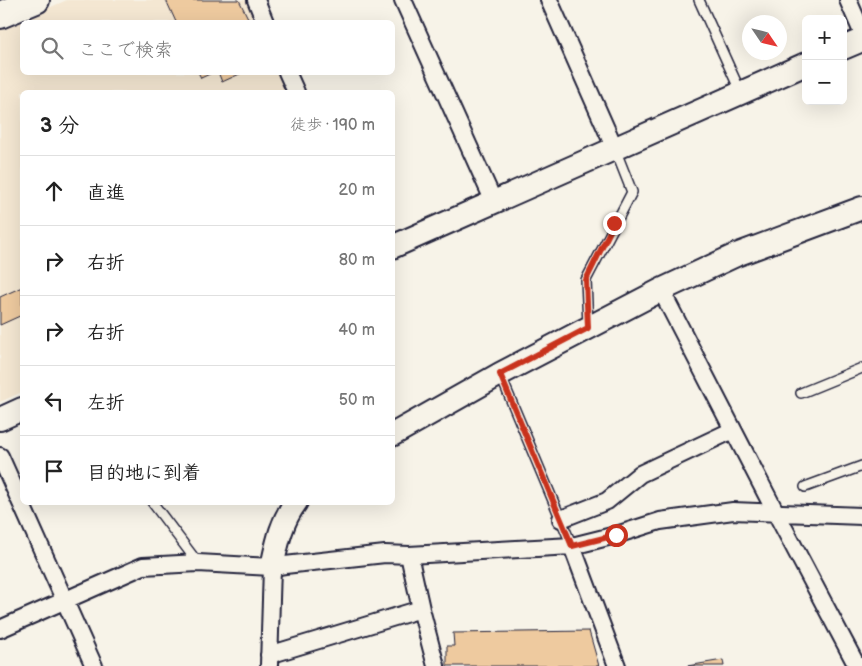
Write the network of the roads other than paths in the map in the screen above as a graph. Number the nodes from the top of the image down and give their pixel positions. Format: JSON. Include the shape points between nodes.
{"nodes":[{"id":1,"x":36,"y":0,"type":"edge"},
{"id":2,"x":256,"y":0,"type":"edge"},
{"id":3,"x":404,"y":0,"type":"edge"},
{"id":4,"x":549,"y":0,"type":"edge"},
{"id":5,"x":699,"y":0,"type":"edge"},
{"id":6,"x":848,"y":0,"type":"edge"},
{"id":7,"x":0,"y":15,"type":"edge"},
{"id":8,"x":264,"y":20,"type":"edge"},
{"id":9,"x":862,"y":32,"type":"edge"},
{"id":10,"x":862,"y":40,"type":"edge"},
{"id":11,"x":847,"y":46,"type":"edge"},
{"id":12,"x":802,"y":66,"type":"edge"},
{"id":13,"x":288,"y":75,"type":"edge"},
{"id":14,"x":295,"y":90,"type":"edge"},
{"id":15,"x":741,"y":93,"type":"junction"},
{"id":16,"x":615,"y":148,"type":"junction"},
{"id":17,"x":494,"y":202,"type":"junction"},
{"id":18,"x":862,"y":208,"type":"edge"},
{"id":19,"x":395,"y":245,"type":"edge"},
{"id":20,"x":661,"y":290,"type":"junction"},
{"id":21,"x":588,"y":328,"type":"junction"},
{"id":22,"x":862,"y":368,"type":"edge"},
{"id":23,"x":500,"y":374,"type":"junction"},
{"id":24,"x":801,"y":393,"type":"dead end"},
{"id":25,"x":733,"y":430,"type":"junction"},
{"id":26,"x":395,"y":433,"type":"edge"},
{"id":27,"x":0,"y":456,"type":"edge"},
{"id":28,"x":862,"y":466,"type":"edge"},
{"id":29,"x":805,"y":487,"type":"dead end"},
{"id":30,"x":20,"y":500,"type":"edge"},
{"id":31,"x":22,"y":505,"type":"edge"},
{"id":32,"x":154,"y":505,"type":"edge"},
{"id":33,"x":294,"y":505,"type":"edge"},
{"id":34,"x":776,"y":514,"type":"junction"},
{"id":35,"x":862,"y":516,"type":"edge"},
{"id":36,"x":560,"y":519,"type":"junction"},
{"id":37,"x":572,"y":546,"type":"junction"},
{"id":38,"x":410,"y":555,"type":"junction"},
{"id":39,"x":198,"y":563,"type":"junction"},
{"id":40,"x":272,"y":567,"type":"junction"},
{"id":41,"x":65,"y":600,"type":"junction"},
{"id":42,"x":420,"y":609,"type":"junction"},
{"id":43,"x":0,"y":629,"type":"edge"},
{"id":44,"x":269,"y":660,"type":"edge"},
{"id":45,"x":94,"y":666,"type":"edge"},
{"id":46,"x":436,"y":666,"type":"edge"},
{"id":47,"x":617,"y":666,"type":"edge"},
{"id":48,"x":857,"y":666,"type":"edge"}],
"edges":[{"from":1,"to":7,"type":"main road"},
{"from":2,"to":8,"type":"street"},
{"from":3,"to":17,"type":"street"},
{"from":4,"to":16,"type":"street"},
{"from":5,"to":15,"type":"lane"},
{"from":6,"to":9,"type":"street"},
{"from":10,"to":11,"type":"street"},
{"from":12,"to":15,"type":"street"},
{"from":13,"to":14,"type":"street"},
{"from":15,"to":16,"type":"street"},
{"from":16,"to":17,"type":"street"},
{"from":16,"to":21,"type":"lane","via":[[632,192],[586,280]]},
{"from":17,"to":19,"type":"street"},
{"from":18,"to":20,"type":"street","via":[[736,255]]},
{"from":20,"to":21,"type":"street"},
{"from":20,"to":25,"type":"street"},
{"from":21,"to":23,"type":"street"},
{"from":22,"to":24,"type":"lane"},
{"from":23,"to":26,"type":"street"},
{"from":23,"to":36,"type":"lane"},
{"from":25,"to":34,"type":"street"},
{"from":25,"to":36,"type":"street","via":[[640,474],[607,501]]},
{"from":27,"to":30,"type":"street"},
{"from":28,"to":29,"type":"lane"},
{"from":31,"to":41,"type":"street"},
{"from":32,"to":39,"type":"lane"},
{"from":33,"to":40,"type":"street","via":[[278,535]]},
{"from":34,"to":35,"type":"street"},
{"from":34,"to":37,"type":"street","via":[[733,511],[660,521]]},
{"from":34,"to":48,"type":"street"},
{"from":36,"to":37,"type":"lane"},
{"from":37,"to":38,"type":"street"},
{"from":37,"to":47,"type":"street"},
{"from":38,"to":40,"type":"street","via":[[385,554]]},
{"from":38,"to":42,"type":"street"},
{"from":39,"to":40,"type":"street"},
{"from":39,"to":41,"type":"street","via":[[143,566]]},
{"from":40,"to":44,"type":"street"},
{"from":41,"to":43,"type":"street"},
{"from":41,"to":45,"type":"street"},
{"from":42,"to":44,"type":"street"},
{"from":42,"to":46,"type":"street"}]}
